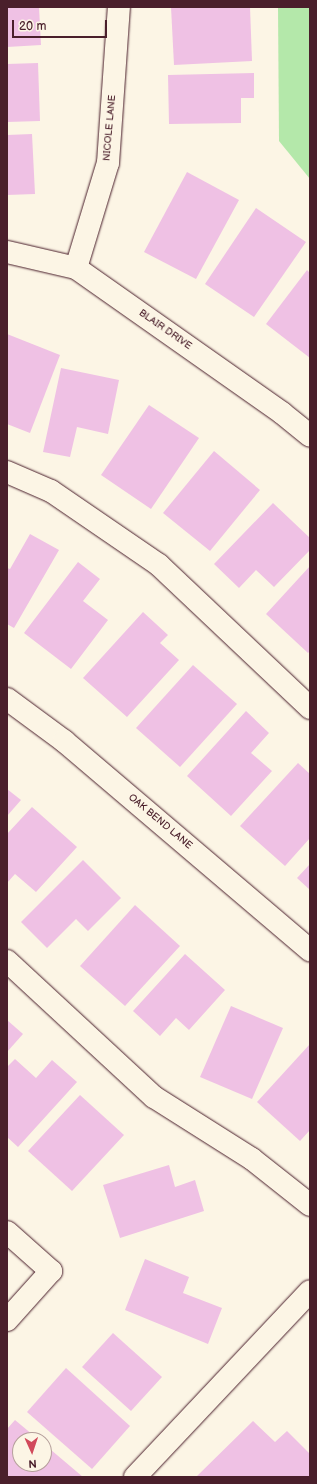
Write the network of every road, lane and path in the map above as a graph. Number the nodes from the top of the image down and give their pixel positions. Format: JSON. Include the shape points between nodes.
{"nodes":[{"id":1,"x":119,"y":7,"type":"edge"},
{"id":2,"x":7,"y":252,"type":"edge"},
{"id":3,"x":76,"y":268,"type":"junction"},
{"id":4,"x":310,"y":436,"type":"edge"},
{"id":5,"x":7,"y":472,"type":"edge"},
{"id":6,"x":7,"y":699,"type":"edge"},
{"id":7,"x":310,"y":708,"type":"edge"},
{"id":8,"x":310,"y":950,"type":"edge"},
{"id":9,"x":7,"y":961,"type":"edge"},
{"id":10,"x":310,"y":1205,"type":"edge"},
{"id":11,"x":7,"y":1232,"type":"edge"},
{"id":12,"x":310,"y":1291,"type":"edge"},
{"id":13,"x":7,"y":1320,"type":"edge"},
{"id":14,"x":134,"y":1477,"type":"edge"}],
"edges":[{"from":1,"to":3,"type":"street","name":"NICOLE LANE","via":[[108,163]]},
{"from":2,"to":3,"type":"street","name":"BLAIR DRIVE"},
{"from":3,"to":4,"type":"street","name":"BLAIR DRIVE","via":[[282,412]]},
{"from":5,"to":7,"type":"street","via":[[51,491],[159,566]]},
{"from":6,"to":8,"type":"street","name":"OAK BEND LANE","via":[[64,741]]},
{"from":9,"to":10,"type":"street","via":[[154,1097],[252,1159]]},
{"from":11,"to":13,"type":"street","via":[[51,1271]]},
{"from":12,"to":14,"type":"street"}]}
